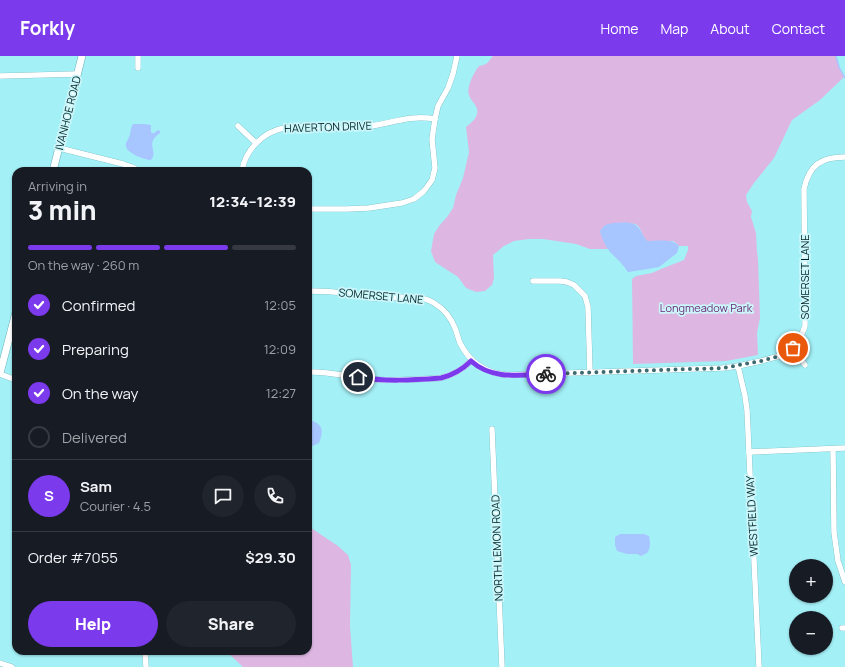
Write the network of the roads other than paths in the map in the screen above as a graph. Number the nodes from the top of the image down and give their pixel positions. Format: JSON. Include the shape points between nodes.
{"nodes":[{"id":1,"x":82,"y":56,"type":"edge"},
{"id":2,"x":138,"y":56,"type":"edge"},
{"id":3,"x":454,"y":57,"type":"edge"},
{"id":4,"x":138,"y":68,"type":"dead end"},
{"id":5,"x":77,"y":74,"type":"junction"},
{"id":6,"x":0,"y":76,"type":"edge"},
{"id":7,"x":435,"y":119,"type":"junction"},
{"id":8,"x":238,"y":126,"type":"dead end"},
{"id":9,"x":256,"y":143,"type":"junction"},
{"id":10,"x":59,"y":148,"type":"junction"},
{"id":11,"x":845,"y":157,"type":"edge"},
{"id":12,"x":54,"y":167,"type":"edge"},
{"id":13,"x":132,"y":167,"type":"edge"},
{"id":14,"x":243,"y":167,"type":"edge"},
{"id":15,"x":312,"y":209,"type":"edge"},
{"id":16,"x":533,"y":281,"type":"dead end"},
{"id":17,"x":312,"y":291,"type":"edge"},
{"id":18,"x":12,"y":327,"type":"edge"},
{"id":19,"x":793,"y":348,"type":"junction"},
{"id":20,"x":471,"y":361,"type":"junction"},
{"id":21,"x":805,"y":365,"type":"dead end"},
{"id":22,"x":738,"y":366,"type":"junction"},
{"id":23,"x":312,"y":372,"type":"edge"},
{"id":24,"x":0,"y":373,"type":"edge"},
{"id":25,"x":590,"y":373,"type":"junction"},
{"id":26,"x":12,"y":378,"type":"edge"},
{"id":27,"x":492,"y":429,"type":"dead end"},
{"id":28,"x":845,"y":448,"type":"edge"},
{"id":29,"x":833,"y":449,"type":"junction"},
{"id":30,"x":749,"y":452,"type":"junction"},
{"id":31,"x":845,"y":582,"type":"edge"},
{"id":32,"x":145,"y":655,"type":"edge"},
{"id":33,"x":0,"y":663,"type":"edge"},
{"id":34,"x":12,"y":667,"type":"edge"},
{"id":35,"x":146,"y":667,"type":"edge"},
{"id":36,"x":502,"y":667,"type":"edge"},
{"id":37,"x":759,"y":667,"type":"edge"}],
"edges":[{"from":1,"to":5,"type":"main road","name":"IVANHOE ROAD"},
{"from":2,"to":4,"type":"street"},
{"from":3,"to":7,"type":"street","via":[[453,74],[438,106]]},
{"from":5,"to":6,"type":"street"},
{"from":5,"to":10,"type":"main road","name":"IVANHOE ROAD"},
{"from":7,"to":9,"type":"street","name":"HAVERTON DRIVE","via":[[408,118],[364,127],[285,127]]},
{"from":7,"to":15,"type":"street","via":[[432,139],[435,171],[421,194],[402,203],[369,208]]},
{"from":8,"to":9,"type":"street"},
{"from":9,"to":14,"type":"street","name":"HAVERTON DRIVE","via":[[245,159]]},
{"from":10,"to":12,"type":"main road","name":"IVANHOE ROAD"},
{"from":10,"to":13,"type":"street"},
{"from":11,"to":19,"type":"street","name":"SOMERSET LANE","via":[[825,160],[809,173],[806,180],[805,320],[802,334]]},
{"from":16,"to":25,"type":"street","via":[[567,282],[574,285],[584,296],[588,307]]},
{"from":17,"to":20,"type":"street","name":"SOMERSET LANE","via":[[372,298],[414,297],[432,302],[449,316],[459,342]]},
{"from":18,"to":24,"type":"main road"},
{"from":19,"to":21,"type":"street"},
{"from":19,"to":22,"type":"street","name":"SOMERSET LANE","via":[[783,355]]},
{"from":20,"to":23,"type":"street","via":[[459,371],[441,378],[386,380]]},
{"from":20,"to":25,"type":"street","name":"SOMERSET LANE","via":[[500,375]]},
{"from":22,"to":25,"type":"street","name":"SOMERSET LANE"},
{"from":22,"to":30,"type":"street","name":"WESTFIELD WAY","via":[[747,410]]},
{"from":24,"to":26,"type":"street"},
{"from":27,"to":36,"type":"street","name":"NORTH LEMON ROAD"},
{"from":28,"to":29,"type":"street"},
{"from":29,"to":30,"type":"street"},
{"from":29,"to":31,"type":"street","via":[[834,532],[838,561]]},
{"from":30,"to":37,"type":"street","name":"WESTFIELD WAY"},
{"from":32,"to":35,"type":"street"},
{"from":33,"to":34,"type":"street"}]}
